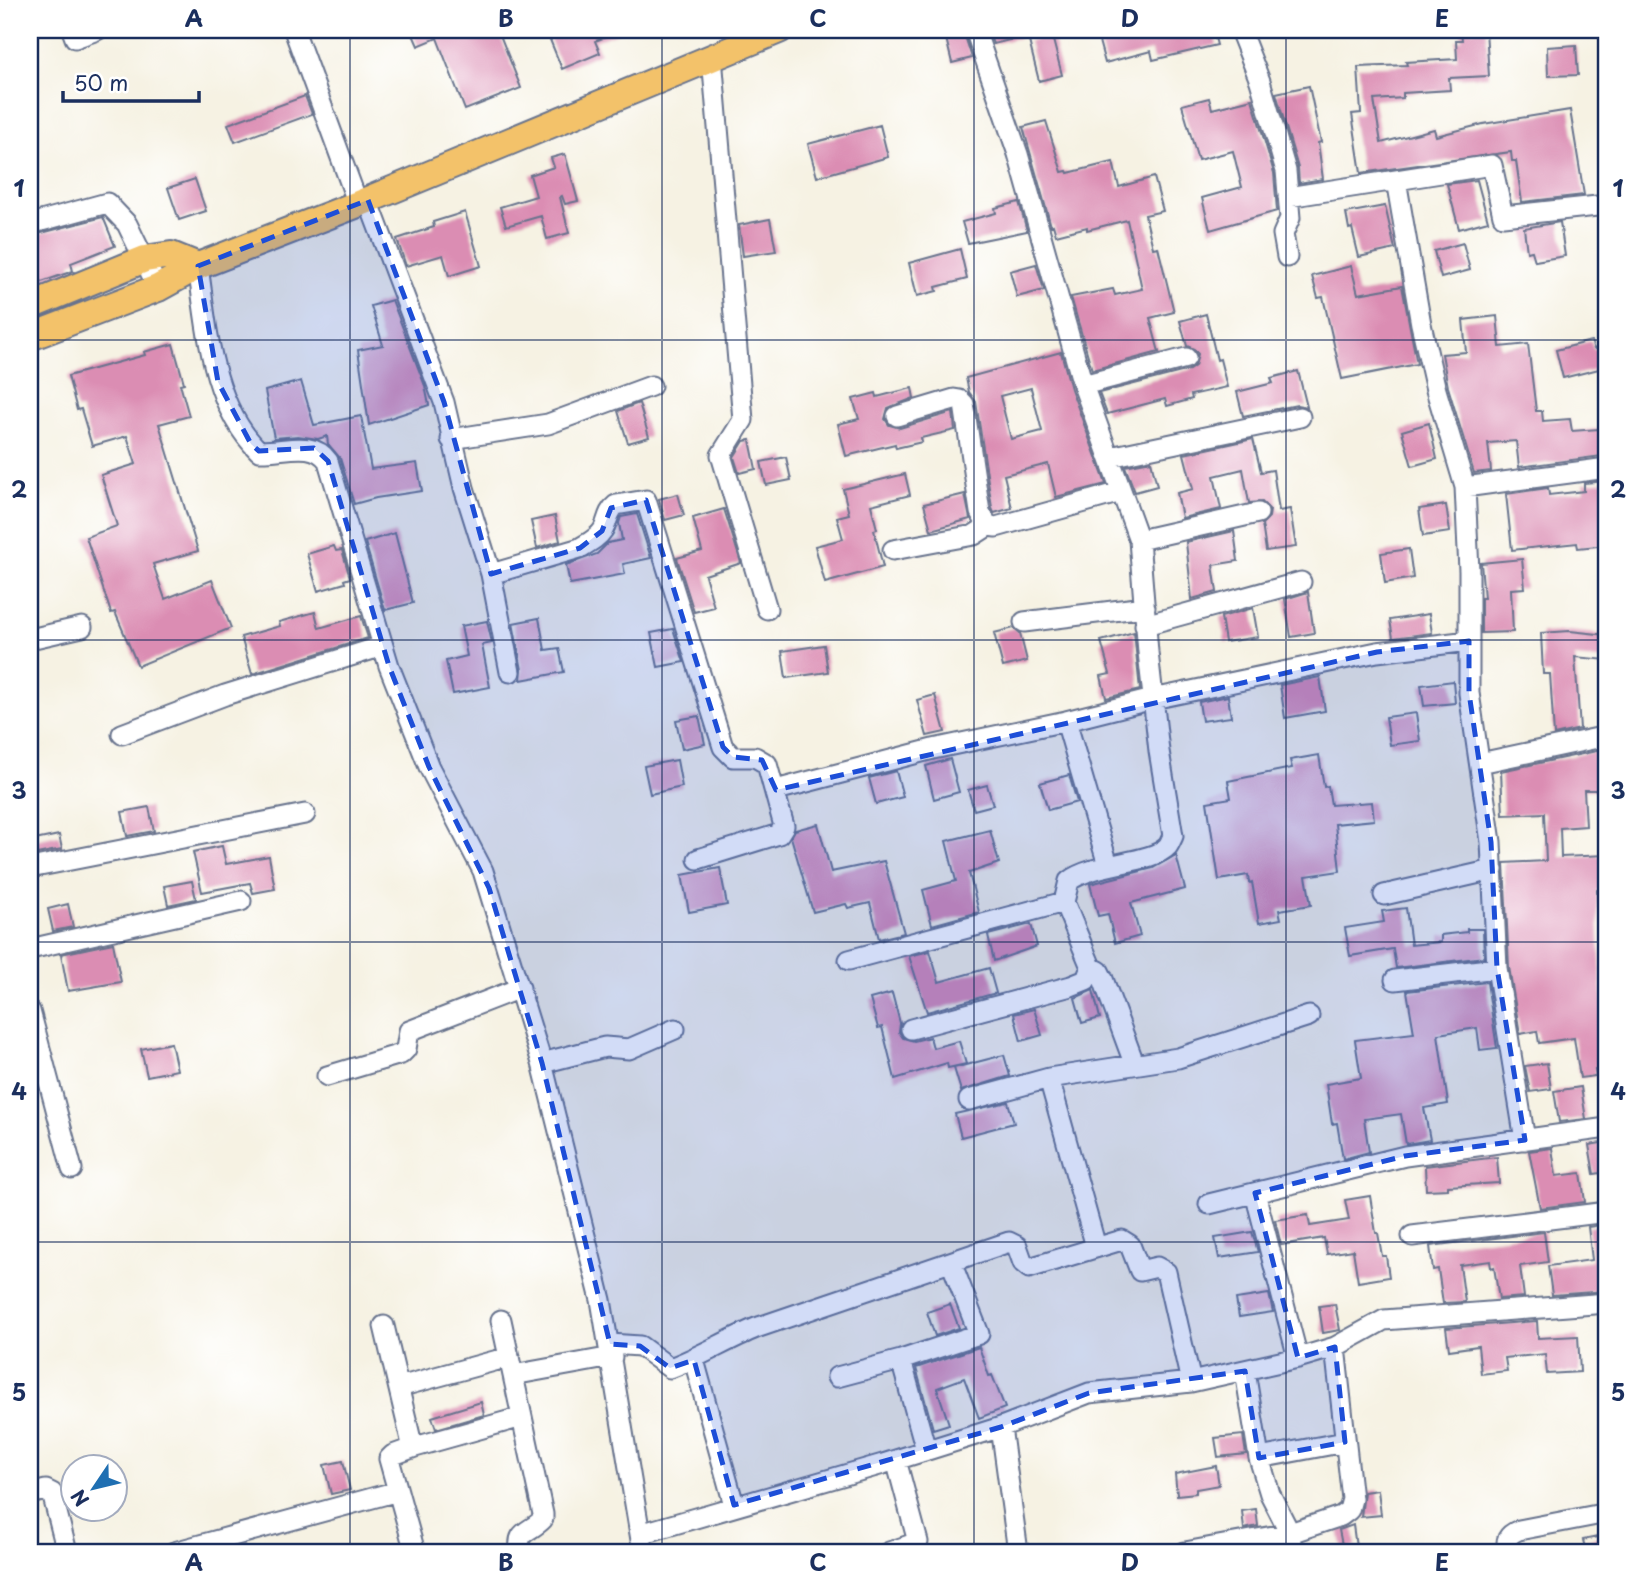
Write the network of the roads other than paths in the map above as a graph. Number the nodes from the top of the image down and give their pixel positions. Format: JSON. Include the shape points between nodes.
{"nodes":[{"id":1,"x":72,"y":30,"type":"edge"},
{"id":2,"x":97,"y":30,"type":"edge"},
{"id":3,"x":294,"y":30,"type":"edge"},
{"id":4,"x":779,"y":30,"type":"edge"},
{"id":5,"x":975,"y":30,"type":"edge"},
{"id":6,"x":1240,"y":30,"type":"edge"},
{"id":7,"x":712,"y":57,"type":"junction"},
{"id":8,"x":1396,"y":180,"type":"junction"},
{"id":9,"x":1288,"y":197,"type":"junction"},
{"id":10,"x":363,"y":202,"type":"junction"},
{"id":11,"x":1607,"y":205,"type":"edge"},
{"id":12,"x":30,"y":224,"type":"edge"},
{"id":13,"x":1287,"y":257,"type":"dead end"},
{"id":14,"x":145,"y":258,"type":"junction"},
{"id":15,"x":198,"y":266,"type":"junction"},
{"id":16,"x":158,"y":288,"type":"junction"},
{"id":17,"x":30,"y":306,"type":"edge"},
{"id":18,"x":30,"y":337,"type":"edge"},
{"id":19,"x":1186,"y":358,"type":"dead end"},
{"id":20,"x":1083,"y":385,"type":"junction"},
{"id":21,"x":651,"y":386,"type":"dead end"},
{"id":22,"x":897,"y":416,"type":"dead end"},
{"id":23,"x":1300,"y":417,"type":"dead end"},
{"id":24,"x":451,"y":439,"type":"junction"},
{"id":25,"x":1110,"y":457,"type":"junction"},
{"id":26,"x":1607,"y":468,"type":"edge"},
{"id":27,"x":1465,"y":487,"type":"junction"},
{"id":28,"x":1121,"y":492,"type":"junction"},
{"id":29,"x":1258,"y":513,"type":"dead end"},
{"id":30,"x":988,"y":526,"type":"junction"},
{"id":31,"x":1139,"y":540,"type":"junction"},
{"id":32,"x":893,"y":550,"type":"dead end"},
{"id":33,"x":491,"y":574,"type":"junction"},
{"id":34,"x":1301,"y":582,"type":"dead end"},
{"id":35,"x":767,"y":609,"type":"dead end"},
{"id":36,"x":1145,"y":616,"type":"junction"},
{"id":37,"x":1024,"y":622,"type":"dead end"},
{"id":38,"x":82,"y":627,"type":"dead end"},
{"id":39,"x":30,"y":639,"type":"edge"},
{"id":40,"x":1469,"y":641,"type":"junction"},
{"id":41,"x":383,"y":646,"type":"junction"},
{"id":42,"x":510,"y":672,"type":"dead end"},
{"id":43,"x":1153,"y":699,"type":"junction"},
{"id":44,"x":1066,"y":721,"type":"junction"},
{"id":45,"x":122,"y":734,"type":"dead end"},
{"id":46,"x":1607,"y":736,"type":"edge"},
{"id":47,"x":1480,"y":763,"type":"junction"},
{"id":48,"x":776,"y":790,"type":"junction"},
{"id":49,"x":305,"y":814,"type":"dead end"},
{"id":50,"x":698,"y":859,"type":"dead end"},
{"id":51,"x":1108,"y":865,"type":"junction"},
{"id":52,"x":30,"y":868,"type":"edge"},
{"id":53,"x":1493,"y":870,"type":"junction"},
{"id":54,"x":1384,"y":895,"type":"dead end"},
{"id":55,"x":241,"y":901,"type":"dead end"},
{"id":56,"x":1064,"y":902,"type":"junction"},
{"id":57,"x":30,"y":949,"type":"edge"},
{"id":58,"x":849,"y":960,"type":"dead end"},
{"id":59,"x":1091,"y":967,"type":"junction"},
{"id":60,"x":1497,"y":968,"type":"junction"},
{"id":61,"x":1395,"y":980,"type":"dead end"},
{"id":62,"x":520,"y":988,"type":"junction"},
{"id":63,"x":30,"y":1011,"type":"edge"},
{"id":64,"x":1309,"y":1016,"type":"dead end"},
{"id":65,"x":675,"y":1029,"type":"dead end"},
{"id":66,"x":911,"y":1029,"type":"dead end"},
{"id":67,"x":542,"y":1063,"type":"junction"},
{"id":68,"x":1133,"y":1063,"type":"junction"},
{"id":69,"x":327,"y":1076,"type":"dead end"},
{"id":70,"x":1049,"y":1078,"type":"junction"},
{"id":71,"x":969,"y":1101,"type":"dead end"},
{"id":72,"x":1607,"y":1128,"type":"edge"},
{"id":73,"x":1525,"y":1140,"type":"junction"},
{"id":74,"x":72,"y":1169,"type":"dead end"},
{"id":75,"x":1255,"y":1193,"type":"junction"},
{"id":76,"x":1209,"y":1204,"type":"dead end"},
{"id":77,"x":1607,"y":1212,"type":"edge"},
{"id":78,"x":1412,"y":1236,"type":"dead end"},
{"id":79,"x":1096,"y":1247,"type":"junction"},
{"id":80,"x":951,"y":1262,"type":"junction"},
{"id":81,"x":1607,"y":1303,"type":"edge"},
{"id":82,"x":501,"y":1320,"type":"dead end"},
{"id":83,"x":384,"y":1326,"type":"dead end"},
{"id":84,"x":1335,"y":1347,"type":"junction"},
{"id":85,"x":611,"y":1350,"type":"junction"},
{"id":86,"x":1298,"y":1358,"type":"junction"},
{"id":87,"x":694,"y":1360,"type":"junction"},
{"id":88,"x":901,"y":1360,"type":"junction"},
{"id":89,"x":511,"y":1366,"type":"junction"},
{"id":90,"x":1245,"y":1371,"type":"junction"},
{"id":91,"x":837,"y":1377,"type":"dead end"},
{"id":92,"x":1191,"y":1382,"type":"junction"},
{"id":93,"x":398,"y":1387,"type":"junction"},
{"id":94,"x":522,"y":1417,"type":"junction"},
{"id":95,"x":1001,"y":1427,"type":"junction"},
{"id":96,"x":1345,"y":1442,"type":"junction"},
{"id":97,"x":415,"y":1447,"type":"junction"},
{"id":98,"x":926,"y":1450,"type":"junction"},
{"id":99,"x":1259,"y":1458,"type":"junction"},
{"id":100,"x":895,"y":1460,"type":"junction"},
{"id":101,"x":398,"y":1491,"type":"junction"},
{"id":102,"x":30,"y":1493,"type":"edge"},
{"id":103,"x":734,"y":1505,"type":"junction"},
{"id":104,"x":1607,"y":1513,"type":"edge"},
{"id":105,"x":641,"y":1543,"type":"edge"},
{"id":106,"x":1291,"y":1543,"type":"edge"},
{"id":107,"x":66,"y":1552,"type":"edge"},
{"id":108,"x":174,"y":1552,"type":"edge"},
{"id":109,"x":415,"y":1552,"type":"edge"},
{"id":110,"x":521,"y":1552,"type":"edge"},
{"id":111,"x":889,"y":1552,"type":"edge"},
{"id":112,"x":1018,"y":1552,"type":"edge"},
{"id":113,"x":1185,"y":1552,"type":"edge"},
{"id":114,"x":1508,"y":1552,"type":"edge"}],
"edges":[{"from":1,"to":2,"type":"street","via":[[75,38]]},
{"from":3,"to":10,"type":"street"},
{"from":4,"to":7,"type":"highway"},
{"from":5,"to":20,"type":"street","via":[[1018,154]]},
{"from":6,"to":9,"type":"street","via":[[1264,94],[1286,171]]},
{"from":7,"to":10,"type":"highway"},
{"from":7,"to":35,"type":"street","via":[[743,420],[721,455]]},
{"from":8,"to":9,"type":"street"},
{"from":8,"to":11,"type":"street","via":[[1492,165],[1503,216]]},
{"from":8,"to":27,"type":"street","via":[[1421,324]]},
{"from":9,"to":13,"type":"street","via":[[1290,218],[1283,234]]},
{"from":10,"to":15,"type":"highway"},
{"from":10,"to":24,"type":"street","via":[[444,402]]},
{"from":12,"to":14,"type":"street","via":[[107,203],[127,224]]},
{"from":14,"to":15,"type":"highway","via":[[171,255]]},
{"from":14,"to":16,"type":"street"},
{"from":14,"to":17,"type":"highway"},
{"from":15,"to":16,"type":"highway"},
{"from":15,"to":41,"type":"street","via":[[211,358],[232,412],[258,451],[314,448],[323,453]]},
{"from":16,"to":18,"type":"highway"},
{"from":19,"to":20,"type":"street"},
{"from":20,"to":25,"type":"street"},
{"from":21,"to":24,"type":"street","via":[[548,424]]},
{"from":22,"to":30,"type":"street","via":[[954,399],[964,404],[980,512]]},
{"from":23,"to":25,"type":"street"},
{"from":24,"to":33,"type":"street"},
{"from":25,"to":28,"type":"street"},
{"from":26,"to":27,"type":"street"},
{"from":27,"to":40,"type":"street"},
{"from":28,"to":30,"type":"street"},
{"from":28,"to":31,"type":"street"},
{"from":29,"to":31,"type":"street"},
{"from":30,"to":32,"type":"street","via":[[974,535]]},
{"from":31,"to":36,"type":"street"},
{"from":33,"to":42,"type":"street"},
{"from":33,"to":48,"type":"street","via":[[580,548],[602,531],[611,508],[646,500],[723,747],[733,757],[762,760]]},
{"from":34,"to":36,"type":"street"},
{"from":36,"to":37,"type":"street"},
{"from":36,"to":43,"type":"street"},
{"from":38,"to":39,"type":"street"},
{"from":40,"to":43,"type":"street","via":[[1377,653]]},
{"from":40,"to":47,"type":"street","via":[[1469,693]]},
{"from":41,"to":45,"type":"street","via":[[225,695]]},
{"from":41,"to":62,"type":"street","via":[[429,767],[483,871]]},
{"from":43,"to":44,"type":"street"},
{"from":43,"to":51,"type":"street","via":[[1173,836],[1160,852]]},
{"from":44,"to":48,"type":"street"},
{"from":44,"to":51,"type":"street"},
{"from":46,"to":47,"type":"street"},
{"from":47,"to":53,"type":"street"},
{"from":48,"to":50,"type":"street","via":[[784,826],[779,834]]},
{"from":49,"to":52,"type":"street"},
{"from":51,"to":56,"type":"street","via":[[1069,881]]},
{"from":53,"to":54,"type":"street"},
{"from":53,"to":60,"type":"street"},
{"from":55,"to":57,"type":"street"},
{"from":56,"to":58,"type":"street"},
{"from":56,"to":59,"type":"street"},
{"from":59,"to":66,"type":"street","via":[[1079,984]]},
{"from":59,"to":68,"type":"street","via":[[1103,979]]},
{"from":60,"to":61,"type":"street"},
{"from":60,"to":73,"type":"street"},
{"from":62,"to":67,"type":"street"},
{"from":62,"to":69,"type":"street","via":[[409,1031],[401,1054]]},
{"from":63,"to":74,"type":"street"},
{"from":64,"to":68,"type":"street","via":[[1178,1058]]},
{"from":65,"to":67,"type":"street","via":[[629,1049],[605,1047]]},
{"from":67,"to":85,"type":"street"},
{"from":68,"to":70,"type":"street"},
{"from":70,"to":71,"type":"street"},
{"from":70,"to":79,"type":"street"},
{"from":72,"to":73,"type":"street"},
{"from":73,"to":75,"type":"street","via":[[1405,1156]]},
{"from":75,"to":76,"type":"street"},
{"from":75,"to":86,"type":"street"},
{"from":77,"to":78,"type":"street"},
{"from":79,"to":80,"type":"street","via":[[1029,1268],[1017,1246],[1009,1242]]},
{"from":79,"to":92,"type":"street","via":[[1126,1241],[1140,1271],[1157,1267],[1166,1272]]},
{"from":80,"to":87,"type":"street","via":[[757,1328]]},
{"from":80,"to":88,"type":"street","via":[[979,1334]]},
{"from":81,"to":84,"type":"street","via":[[1384,1320]]},
{"from":82,"to":89,"type":"street"},
{"from":83,"to":93,"type":"street"},
{"from":84,"to":86,"type":"street"},
{"from":84,"to":96,"type":"street"},
{"from":85,"to":87,"type":"street","via":[[640,1346],[670,1368]]},
{"from":85,"to":89,"type":"street"},
{"from":85,"to":105,"type":"street"},
{"from":86,"to":90,"type":"street"},
{"from":87,"to":103,"type":"street"},
{"from":88,"to":91,"type":"street"},
{"from":88,"to":98,"type":"street"},
{"from":89,"to":93,"type":"street"},
{"from":89,"to":94,"type":"street"},
{"from":90,"to":92,"type":"street"},
{"from":90,"to":99,"type":"street"},
{"from":92,"to":95,"type":"street","via":[[1089,1393]]},
{"from":93,"to":97,"type":"street"},
{"from":94,"to":97,"type":"street"},
{"from":94,"to":110,"type":"street","via":[[543,1519],[520,1537]]},
{"from":95,"to":98,"type":"street"},
{"from":95,"to":112,"type":"street"},
{"from":96,"to":99,"type":"street"},
{"from":96,"to":106,"type":"street","via":[[1352,1499],[1349,1510]]},
{"from":97,"to":101,"type":"street","via":[[389,1459]]},
{"from":98,"to":100,"type":"street"},
{"from":99,"to":106,"type":"street"},
{"from":100,"to":103,"type":"street"},
{"from":100,"to":111,"type":"street","via":[[918,1542]]},
{"from":101,"to":108,"type":"street"},
{"from":101,"to":109,"type":"street"},
{"from":102,"to":107,"type":"street","via":[[52,1493]]},
{"from":103,"to":105,"type":"street"},
{"from":104,"to":114,"type":"street","via":[[1519,1530],[1507,1537]]},
{"from":106,"to":113,"type":"street"}]}
